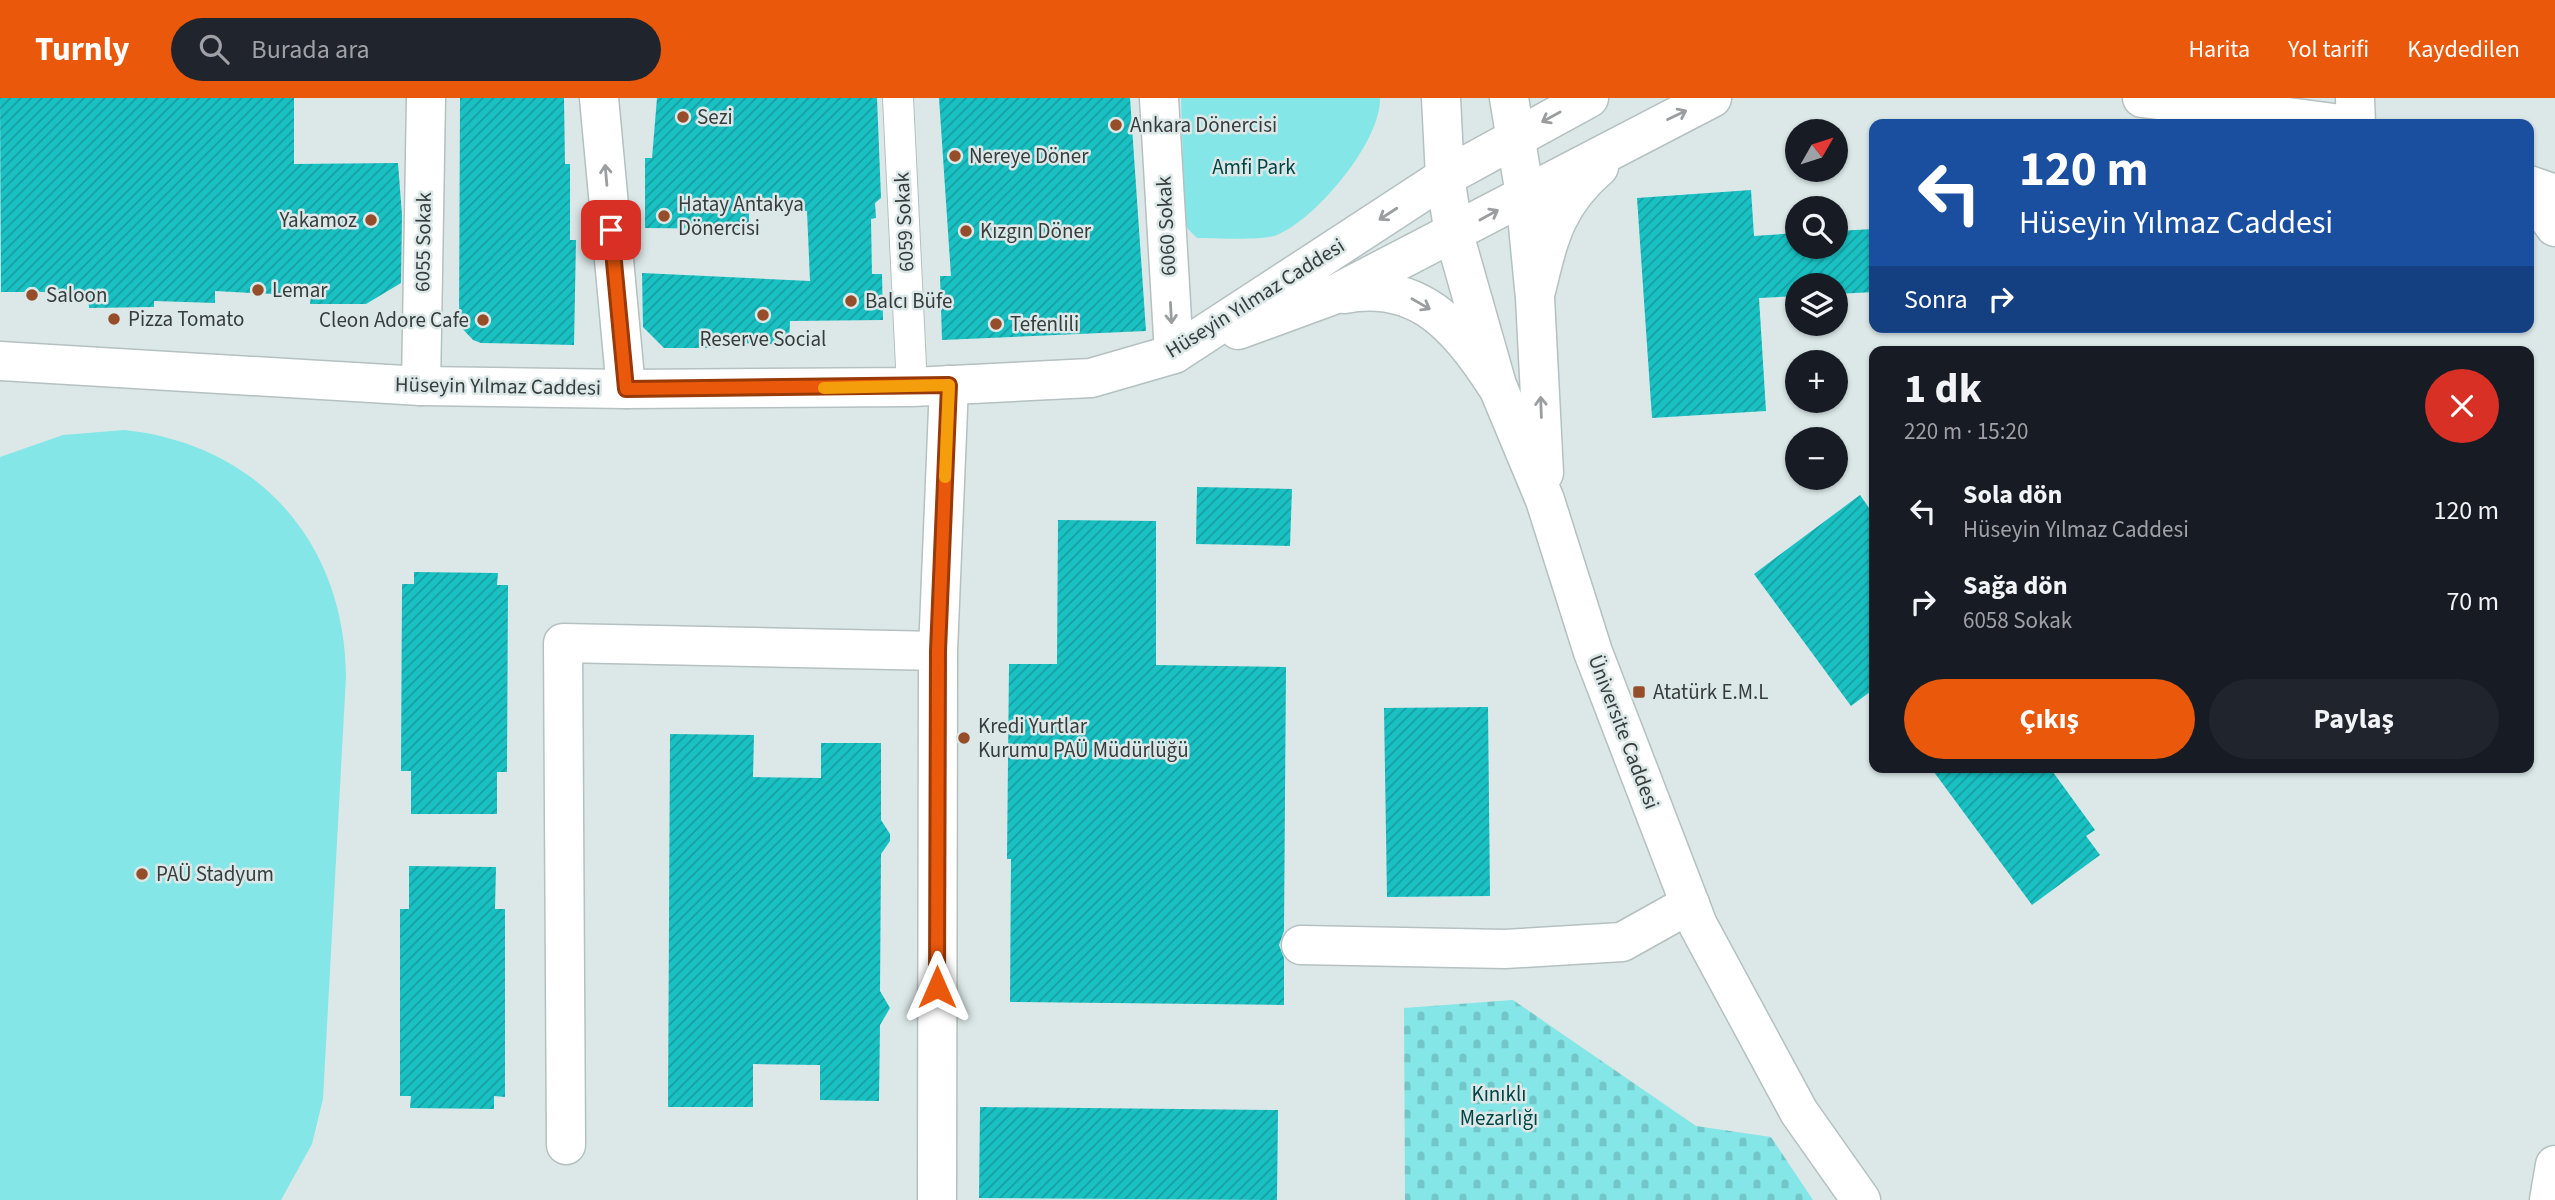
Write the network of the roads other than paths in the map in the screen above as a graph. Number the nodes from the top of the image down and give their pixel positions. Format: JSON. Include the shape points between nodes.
{"nodes":[{"id":1,"x":426,"y":98,"type":"edge"},
{"id":2,"x":599,"y":98,"type":"edge"},
{"id":3,"x":898,"y":98,"type":"edge"},
{"id":4,"x":1159,"y":98,"type":"edge"},
{"id":5,"x":1441,"y":98,"type":"edge"},
{"id":6,"x":1509,"y":98,"type":"edge"},
{"id":7,"x":1589,"y":98,"type":"edge"},
{"id":8,"x":1712,"y":98,"type":"edge"},
{"id":9,"x":2142,"y":98,"type":"edge"},
{"id":10,"x":2355,"y":98,"type":"edge"},
{"id":11,"x":2303,"y":119,"type":"edge"},
{"id":12,"x":2356,"y":119,"type":"edge"},
{"id":13,"x":1641,"y":132,"type":"junction"},
{"id":14,"x":1515,"y":138,"type":"junction"},
{"id":15,"x":1445,"y":177,"type":"junction"},
{"id":16,"x":2534,"y":187,"type":"edge"},
{"id":17,"x":2555,"y":194,"type":"edge"},
{"id":18,"x":1525,"y":195,"type":"junction"},
{"id":19,"x":2534,"y":199,"type":"edge"},
{"id":20,"x":2555,"y":227,"type":"edge"},
{"id":21,"x":1454,"y":234,"type":"junction"},
{"id":22,"x":1331,"y":296,"type":"junction"},
{"id":23,"x":1535,"y":298,"type":"junction"},
{"id":24,"x":1174,"y":354,"type":"junction"},
{"id":25,"x":0,"y":361,"type":"edge"},
{"id":26,"x":1497,"y":385,"type":"junction"},
{"id":27,"x":421,"y":386,"type":"junction"},
{"id":28,"x":931,"y":386,"type":"junction"},
{"id":29,"x":626,"y":389,"type":"junction"},
{"id":30,"x":1545,"y":500,"type":"junction"},
{"id":31,"x":938,"y":651,"type":"junction"},
{"id":32,"x":1689,"y":904,"type":"junction"},
{"id":33,"x":1301,"y":945,"type":"dead end"},
{"id":34,"x":566,"y":1145,"type":"dead end"},
{"id":35,"x":2555,"y":1165,"type":"edge"},
{"id":36,"x":937,"y":1200,"type":"edge"},
{"id":37,"x":1861,"y":1200,"type":"edge"},
{"id":38,"x":2549,"y":1200,"type":"edge"}],
"edges":[{"from":1,"to":27,"type":"street","name":"6055 Sokak"},
{"from":29,"to":2,"type":"street","one_way":true},
{"from":3,"to":28,"type":"street","name":"6059 Sokak"},
{"from":4,"to":24,"type":"street","name":"6060 Sokak","one_way":true},
{"from":5,"to":15,"type":"street","name":"Üniversite Caddesi"},
{"from":6,"to":14,"type":"street"},
{"from":7,"to":14,"type":"street","one_way":true},
{"from":13,"to":8,"type":"street","one_way":true},
{"from":9,"to":11,"type":"street"},
{"from":10,"to":12,"type":"street"},
{"from":13,"to":18,"type":"street"},
{"from":13,"to":23,"type":"street","via":[[1569,195],[1550,234]]},
{"from":14,"to":15,"type":"street","name":"Hüseyin Yılmaz Caddesi"},
{"from":14,"to":18,"type":"street"},
{"from":15,"to":21,"type":"street","name":"Üniversite Caddesi"},
{"from":15,"to":24,"type":"street","name":"Hüseyin Yılmaz Caddesi","one_way":true},
{"from":16,"to":17,"type":"street"},
{"from":21,"to":18,"type":"street","one_way":true},
{"from":18,"to":23,"type":"street"},
{"from":19,"to":20,"type":"street"},
{"from":21,"to":22,"type":"street"},
{"from":21,"to":26,"type":"street","name":"Üniversite Caddesi"},
{"from":22,"to":24,"type":"street"},
{"from":22,"to":26,"type":"street","one_way":true,"via":[[1378,290],[1420,301],[1474,351]]},
{"from":30,"to":23,"type":"street","one_way":true},
{"from":24,"to":28,"type":"street","name":"Hüseyin Yılmaz Caddesi","via":[[1091,377]]},
{"from":25,"to":27,"type":"street","name":"Hüseyin Yılmaz Caddesi"},
{"from":26,"to":30,"type":"street","name":"Üniversite Caddesi"},
{"from":27,"to":29,"type":"street","name":"Hüseyin Yılmaz Caddesi"},
{"from":28,"to":29,"type":"street","name":"Hüseyin Yılmaz Caddesi"},
{"from":28,"to":31,"type":"street"},
{"from":30,"to":32,"type":"street","name":"Üniversite Caddesi","via":[[1592,652]]},
{"from":31,"to":34,"type":"street","via":[[563,643]]},
{"from":31,"to":36,"type":"street"},
{"from":32,"to":33,"type":"street","via":[[1622,942],[1505,949]]},
{"from":32,"to":37,"type":"street","name":"Üniversite Caddesi","via":[[1799,1112]]},
{"from":35,"to":38,"type":"street"}]}
